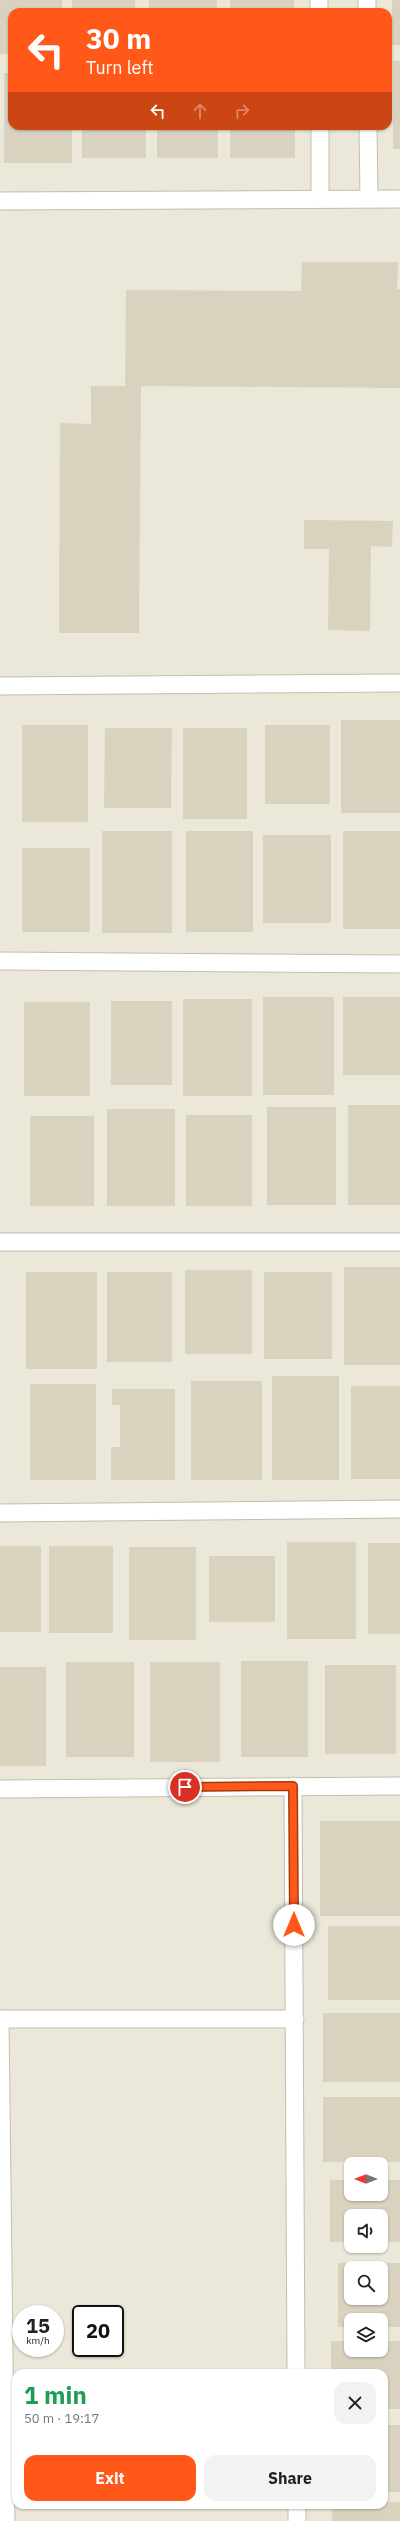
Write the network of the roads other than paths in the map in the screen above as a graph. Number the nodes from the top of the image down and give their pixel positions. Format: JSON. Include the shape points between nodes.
{"nodes":[{"id":1,"x":320,"y":130,"type":"edge"},
{"id":2,"x":368,"y":130,"type":"edge"},
{"id":3,"x":320,"y":199,"type":"junction"},
{"id":4,"x":369,"y":199,"type":"junction"},
{"id":5,"x":400,"y":199,"type":"edge"},
{"id":6,"x":0,"y":202,"type":"edge"},
{"id":7,"x":400,"y":683,"type":"edge"},
{"id":8,"x":0,"y":686,"type":"edge"},
{"id":9,"x":0,"y":961,"type":"edge"},
{"id":10,"x":400,"y":964,"type":"edge"},
{"id":11,"x":0,"y":1242,"type":"edge"},
{"id":12,"x":400,"y":1242,"type":"edge"},
{"id":13,"x":400,"y":1509,"type":"edge"},
{"id":14,"x":0,"y":1513,"type":"edge"},
{"id":15,"x":293,"y":1786,"type":"junction"},
{"id":16,"x":400,"y":1786,"type":"edge"},
{"id":17,"x":0,"y":1789,"type":"edge"},
{"id":18,"x":0,"y":2019,"type":"edge"},
{"id":19,"x":295,"y":2019,"type":"junction"},
{"id":20,"x":296,"y":2369,"type":"edge"},
{"id":21,"x":297,"y":2509,"type":"edge"},
{"id":22,"x":6,"y":2521,"type":"edge"},
{"id":23,"x":297,"y":2521,"type":"edge"}],
"edges":[{"from":1,"to":3,"type":"lane"},
{"from":2,"to":4,"type":"lane"},
{"from":3,"to":4,"type":"lane"},
{"from":3,"to":6,"type":"lane"},
{"from":4,"to":5,"type":"lane"},
{"from":7,"to":8,"type":"lane"},
{"from":9,"to":10,"type":"lane"},
{"from":11,"to":12,"type":"lane"},
{"from":13,"to":14,"type":"lane"},
{"from":15,"to":16,"type":"lane"},
{"from":15,"to":17,"type":"lane"},
{"from":15,"to":19,"type":"lane"},
{"from":18,"to":19,"type":"lane"},
{"from":18,"to":22,"type":"lane"},
{"from":19,"to":20,"type":"lane"},
{"from":21,"to":23,"type":"lane"}]}
